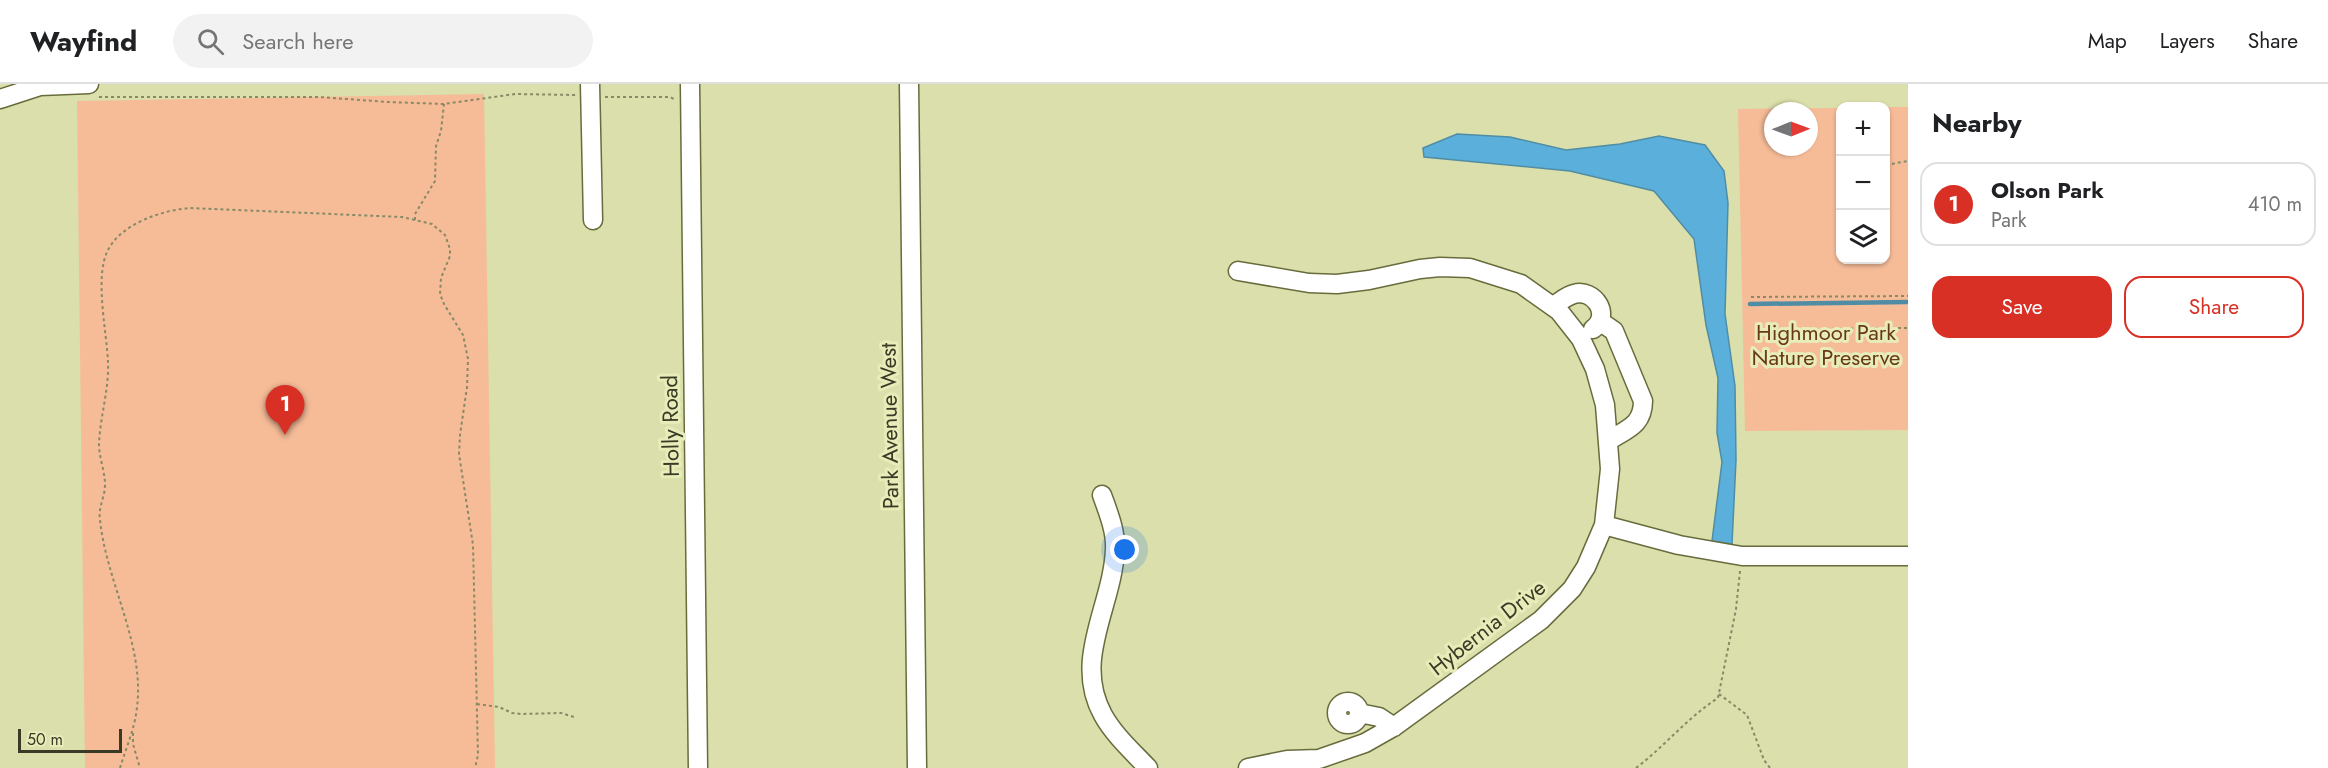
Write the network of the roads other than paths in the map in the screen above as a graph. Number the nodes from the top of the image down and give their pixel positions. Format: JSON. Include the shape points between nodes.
{"nodes":[{"id":1,"x":690,"y":84,"type":"edge"},
{"id":2,"x":909,"y":84,"type":"edge"},
{"id":3,"x":93,"y":91,"type":"edge"},
{"id":4,"x":591,"y":91,"type":"edge"},
{"id":5,"x":0,"y":99,"type":"edge"},
{"id":6,"x":593,"y":220,"type":"dead end"},
{"id":7,"x":1238,"y":271,"type":"dead end"},
{"id":8,"x":1553,"y":306,"type":"junction"},
{"id":9,"x":1601,"y":322,"type":"junction"},
{"id":10,"x":1581,"y":339,"type":"junction"},
{"id":11,"x":1608,"y":441,"type":"junction"},
{"id":12,"x":1102,"y":495,"type":"dead end"},
{"id":13,"x":1604,"y":525,"type":"junction"},
{"id":14,"x":1908,"y":556,"type":"edge"},
{"id":15,"x":1359,"y":713,"type":"dead end"},
{"id":16,"x":1394,"y":727,"type":"junction"},
{"id":17,"x":698,"y":768,"type":"edge"},
{"id":18,"x":917,"y":768,"type":"edge"},
{"id":19,"x":1148,"y":768,"type":"edge"},
{"id":20,"x":1248,"y":768,"type":"edge"}],
"edges":[{"from":1,"to":17,"type":"street","name":"Holly Road"},
{"from":2,"to":18,"type":"street","name":"Park Avenue West"},
{"from":3,"to":5,"type":"street","via":[[40,86]]},
{"from":4,"to":6,"type":"street"},
{"from":7,"to":8,"type":"street","name":"Hybernia Drive","via":[[1337,284],[1420,269],[1470,268],[1521,284]]},
{"from":8,"to":9,"type":"street","via":[[1583,293],[1596,302]]},
{"from":8,"to":10,"type":"street","name":"Hybernia Drive"},
{"from":9,"to":10,"type":"street"},
{"from":9,"to":11,"type":"street","via":[[1614,330],[1644,401],[1638,422]]},
{"from":10,"to":11,"type":"street","name":"Hybernia Drive","via":[[1605,405]]},
{"from":11,"to":13,"type":"street","name":"Hybernia Drive","via":[[1610,469]]},
{"from":12,"to":19,"type":"street","via":[[1115,549],[1091,656],[1093,690],[1104,718]]},
{"from":13,"to":14,"type":"street","via":[[1737,555]]},
{"from":13,"to":16,"type":"street","name":"Hybernia Drive","via":[[1586,567],[1559,604]]},
{"from":15,"to":16,"type":"street","via":[[1379,717]]},
{"from":16,"to":20,"type":"street","name":"Hybernia Drive","via":[[1365,743],[1313,759]]}]}
